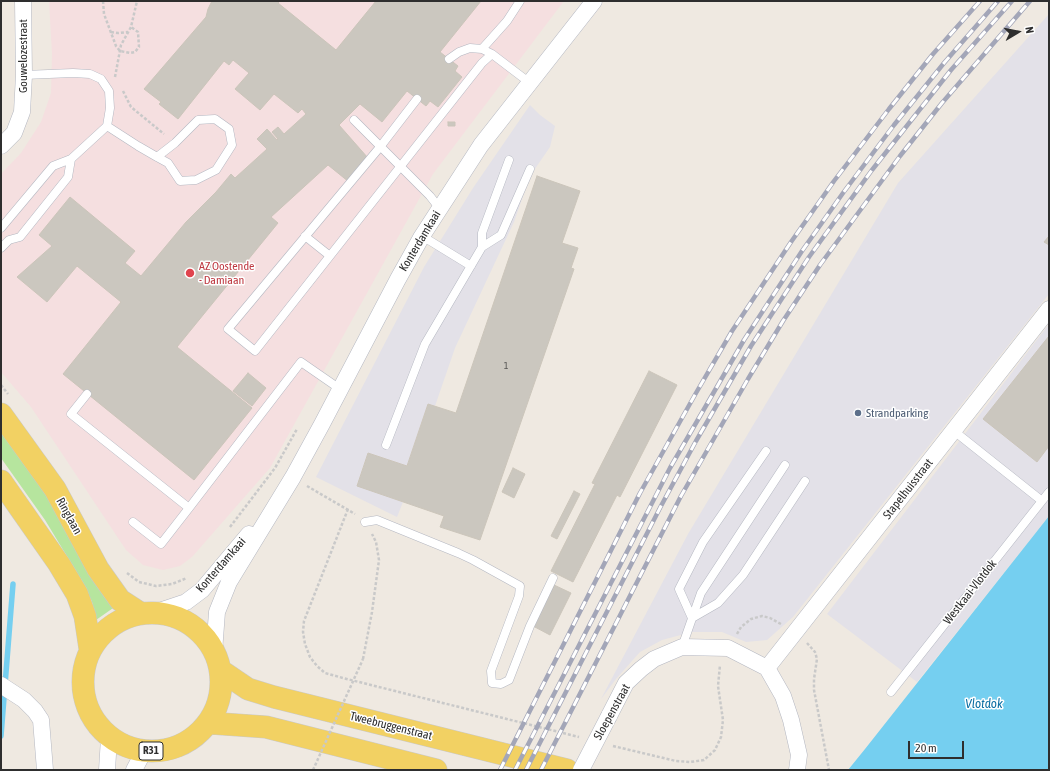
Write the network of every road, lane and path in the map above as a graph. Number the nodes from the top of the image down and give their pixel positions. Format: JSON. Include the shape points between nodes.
{"nodes":[{"id":1,"x":23,"y":1,"type":"edge"},
{"id":2,"x":103,"y":1,"type":"edge"},
{"id":3,"x":137,"y":1,"type":"edge"},
{"id":4,"x":520,"y":1,"type":"edge"},
{"id":5,"x":594,"y":1,"type":"edge"},
{"id":6,"x":131,"y":27,"type":"junction"},
{"id":7,"x":111,"y":32,"type":"junction"},
{"id":8,"x":128,"y":32,"type":"junction"},
{"id":9,"x":482,"y":49,"type":"junction"},
{"id":10,"x":120,"y":51,"type":"junction"},
{"id":11,"x":492,"y":54,"type":"junction"},
{"id":12,"x":449,"y":59,"type":"dead end"},
{"id":13,"x":24,"y":75,"type":"junction"},
{"id":14,"x":530,"y":83,"type":"junction"},
{"id":15,"x":108,"y":91,"type":"junction"},
{"id":16,"x":123,"y":91,"type":"dead end"},
{"id":17,"x":418,"y":99,"type":"dead end"},
{"id":18,"x":354,"y":120,"type":"dead end"},
{"id":19,"x":107,"y":126,"type":"junction"},
{"id":20,"x":175,"y":143,"type":"junction"},
{"id":21,"x":1,"y":146,"type":"edge"},
{"id":22,"x":380,"y":147,"type":"junction"},
{"id":23,"x":157,"y":157,"type":"junction"},
{"id":24,"x":71,"y":159,"type":"junction"},
{"id":25,"x":509,"y":160,"type":"dead end"},
{"id":26,"x":400,"y":166,"type":"junction"},
{"id":27,"x":530,"y":169,"type":"dead end"},
{"id":28,"x":440,"y":209,"type":"junction"},
{"id":29,"x":1,"y":229,"type":"edge"},
{"id":30,"x":305,"y":236,"type":"junction"},
{"id":31,"x":422,"y":236,"type":"junction"},
{"id":32,"x":9,"y":240,"type":"junction"},
{"id":33,"x":482,"y":247,"type":"junction"},
{"id":34,"x":1,"y":248,"type":"edge"},
{"id":35,"x":330,"y":256,"type":"junction"},
{"id":36,"x":471,"y":266,"type":"junction"},
{"id":37,"x":1049,"y":309,"type":"edge"},
{"id":38,"x":340,"y":389,"type":"junction"},
{"id":39,"x":88,"y":394,"type":"dead end"},
{"id":40,"x":1,"y":414,"type":"edge"},
{"id":41,"x":954,"y":431,"type":"junction"},
{"id":42,"x":386,"y":445,"type":"dead end"},
{"id":43,"x":766,"y":451,"type":"dead end"},
{"id":44,"x":785,"y":465,"type":"dead end"},
{"id":45,"x":275,"y":468,"type":"dead end"},
{"id":46,"x":293,"y":477,"type":"junction"},
{"id":47,"x":1,"y":481,"type":"edge"},
{"id":48,"x":806,"y":481,"type":"dead end"},
{"id":49,"x":1049,"y":492,"type":"edge"},
{"id":50,"x":277,"y":500,"type":"junction"},
{"id":51,"x":1042,"y":502,"type":"junction"},
{"id":52,"x":189,"y":508,"type":"junction"},
{"id":53,"x":348,"y":509,"type":"junction"},
{"id":54,"x":133,"y":522,"type":"dead end"},
{"id":55,"x":365,"y":522,"type":"junction"},
{"id":56,"x":553,"y":578,"type":"dead end"},
{"id":57,"x":146,"y":613,"type":"junction"},
{"id":58,"x":692,"y":618,"type":"junction"},
{"id":59,"x":795,"y":633,"type":"junction"},
{"id":60,"x":682,"y":647,"type":"junction"},
{"id":61,"x":728,"y":648,"type":"junction"},
{"id":62,"x":90,"y":649,"type":"junction"},
{"id":63,"x":217,"y":661,"type":"junction"},
{"id":64,"x":767,"y":668,"type":"junction"},
{"id":65,"x":1,"y":685,"type":"edge"},
{"id":66,"x":891,"y":692,"type":"dead end"},
{"id":67,"x":209,"y":723,"type":"junction"},
{"id":68,"x":109,"y":738,"type":"junction"},
{"id":69,"x":582,"y":738,"type":"dead end"},
{"id":70,"x":606,"y":744,"type":"dead end"},
{"id":71,"x":139,"y":761,"type":"edge"},
{"id":72,"x":798,"y":762,"type":"edge"},
{"id":73,"x":45,"y":770,"type":"edge"},
{"id":74,"x":107,"y":770,"type":"edge"},
{"id":75,"x":314,"y":770,"type":"edge"},
{"id":76,"x":436,"y":770,"type":"edge"},
{"id":77,"x":567,"y":770,"type":"edge"},
{"id":78,"x":581,"y":770,"type":"edge"},
{"id":79,"x":808,"y":770,"type":"edge"},
{"id":80,"x":829,"y":770,"type":"edge"}],
"edges":[{"from":1,"to":13,"type":"street","name":"Gouwelozestraat"},
{"from":2,"to":7,"type":"path","via":[[104,14]]},
{"from":3,"to":6,"type":"path"},
{"from":4,"to":9,"type":"lane","via":[[507,21]]},
{"from":5,"to":14,"type":"street","name":"Konterdamkaai"},
{"from":6,"to":8,"type":"path"},
{"from":6,"to":10,"type":"path","via":[[138,32],[139,47],[135,52]]},
{"from":7,"to":8,"type":"path"},
{"from":7,"to":10,"type":"path"},
{"from":8,"to":10,"type":"path"},
{"from":9,"to":11,"type":"lane"},
{"from":9,"to":12,"type":"lane","via":[[470,48]]},
{"from":10,"to":15,"type":"path","via":[[115,77]]},
{"from":11,"to":14,"type":"lane"},
{"from":11,"to":26,"type":"lane","via":[[482,63]]},
{"from":13,"to":15,"type":"lane","via":[[90,74],[101,80]]},
{"from":13,"to":21,"type":"street","name":"Gouwelozestraat","via":[[22,112],[14,133]]},
{"from":14,"to":28,"type":"street","name":"Konterdamkaai","via":[[481,145]]},
{"from":15,"to":19,"type":"lane","via":[[110,108]]},
{"from":16,"to":20,"type":"path","via":[[130,107]]},
{"from":17,"to":22,"type":"lane"},
{"from":18,"to":22,"type":"lane"},
{"from":19,"to":23,"type":"lane"},
{"from":19,"to":24,"type":"lane"},
{"from":20,"to":23,"type":"lane"},
{"from":20,"to":23,"type":"lane","via":[[198,120],[215,119],[229,129],[232,145],[216,170],[196,180],[180,181],[168,163]]},
{"from":22,"to":26,"type":"lane"},
{"from":22,"to":30,"type":"lane"},
{"from":24,"to":29,"type":"lane","via":[[53,166]]},
{"from":24,"to":32,"type":"lane","via":[[68,177],[20,237]]},
{"from":25,"to":33,"type":"lane","via":[[482,233]]},
{"from":26,"to":28,"type":"lane"},
{"from":26,"to":35,"type":"lane"},
{"from":27,"to":33,"type":"lane","via":[[501,235]]},
{"from":28,"to":31,"type":"street","name":"Konterdamkaai"},
{"from":29,"to":32,"type":"lane"},
{"from":30,"to":35,"type":"lane"},
{"from":30,"to":35,"type":"lane","via":[[228,329],[255,351]]},
{"from":31,"to":36,"type":"lane"},
{"from":31,"to":38,"type":"street","name":"Konterdamkaai"},
{"from":32,"to":34,"type":"lane"},
{"from":33,"to":36,"type":"lane"},
{"from":36,"to":42,"type":"lane","via":[[425,344]]},
{"from":37,"to":41,"type":"street","name":"Stapelhuisstraat"},
{"from":38,"to":46,"type":"street","name":"Konterdamkaai"},
{"from":38,"to":52,"type":"lane","via":[[301,362]]},
{"from":39,"to":52,"type":"lane","via":[[71,414]]},
{"from":40,"to":57,"type":"main road","name":"Ringlaan","number":"R31","via":[[55,489],[98,569],[120,600]]},
{"from":41,"to":51,"type":"lane"},
{"from":41,"to":59,"type":"street","name":"Stapelhuisstraat"},
{"from":43,"to":58,"type":"lane","via":[[703,542],[679,589]]},
{"from":44,"to":58,"type":"lane","via":[[701,593]]},
{"from":45,"to":46,"type":"path"},
{"from":46,"to":50,"type":"street","name":"Konterdamkaai"},
{"from":46,"to":53,"type":"path"},
{"from":47,"to":62,"type":"main road","number":"R31","via":[[77,594],[85,616]]},
{"from":48,"to":58,"type":"lane","via":[[743,575],[718,603]]},
{"from":49,"to":51,"type":"lane","name":"Westkaai-Vlotdok"},
{"from":50,"to":57,"type":"street","name":"Konterdamkaai","via":[[202,590],[186,602]]},
{"from":50,"to":63,"type":"street","name":"Konterdamkaai","via":[[229,582],[217,612]]},
{"from":51,"to":66,"type":"lane","name":"Westkaai-Vlotdok"},
{"from":52,"to":54,"type":"lane","via":[[161,544]]},
{"from":53,"to":55,"type":"path"},
{"from":53,"to":69,"type":"path","via":[[304,621],[305,644],[317,666],[325,673]]},
{"from":55,"to":56,"type":"lane","via":[[377,520],[458,553],[520,586],[491,671],[492,683],[500,684],[509,680],[530,626]]},
{"from":55,"to":75,"type":"path","bridge":true,"via":[[376,542],[379,560],[363,659]]},
{"from":57,"to":62,"type":"main road","number":"R31","via":[[122,619],[104,633]]},
{"from":57,"to":63,"type":"main road","number":"R31","via":[[172,616],[190,624],[205,637]]},
{"from":58,"to":60,"type":"lane"},
{"from":59,"to":61,"type":"path","via":[[762,616],[751,619],[741,626]]},
{"from":59,"to":64,"type":"street","name":"Stapelhuisstraat"},
{"from":59,"to":80,"type":"path","via":[[815,652],[817,659],[814,690]]},
{"from":60,"to":61,"type":"street","name":"Sloepenstraat"},
{"from":60,"to":78,"type":"street","name":"Sloepenstraat","bridge":true,"via":[[654,659],[626,683]]},
{"from":61,"to":64,"type":"street","name":"Sloepenstraat"},
{"from":61,"to":70,"type":"path","via":[[720,666],[718,686],[723,720],[721,737],[715,750],[704,760],[676,761]]},
{"from":62,"to":68,"type":"main road","number":"R31","via":[[83,671],[84,696],[90,712]]},
{"from":63,"to":67,"type":"main road","number":"R31","via":[[222,690],[218,706]]},
{"from":63,"to":77,"type":"main road","name":"Tweebruggenstraat","number":"R31","via":[[248,689]]},
{"from":64,"to":72,"type":"street","via":[[783,696],[792,720]]},
{"from":65,"to":73,"type":"street","via":[[24,700],[41,720]]},
{"from":67,"to":71,"type":"main road","number":"R31","via":[[190,741]]},
{"from":67,"to":76,"type":"main road","via":[[266,728]]},
{"from":68,"to":71,"type":"main road","number":"R31"},
{"from":68,"to":74,"type":"street"},
{"from":72,"to":79,"type":"street","via":[[807,766]]}]}
